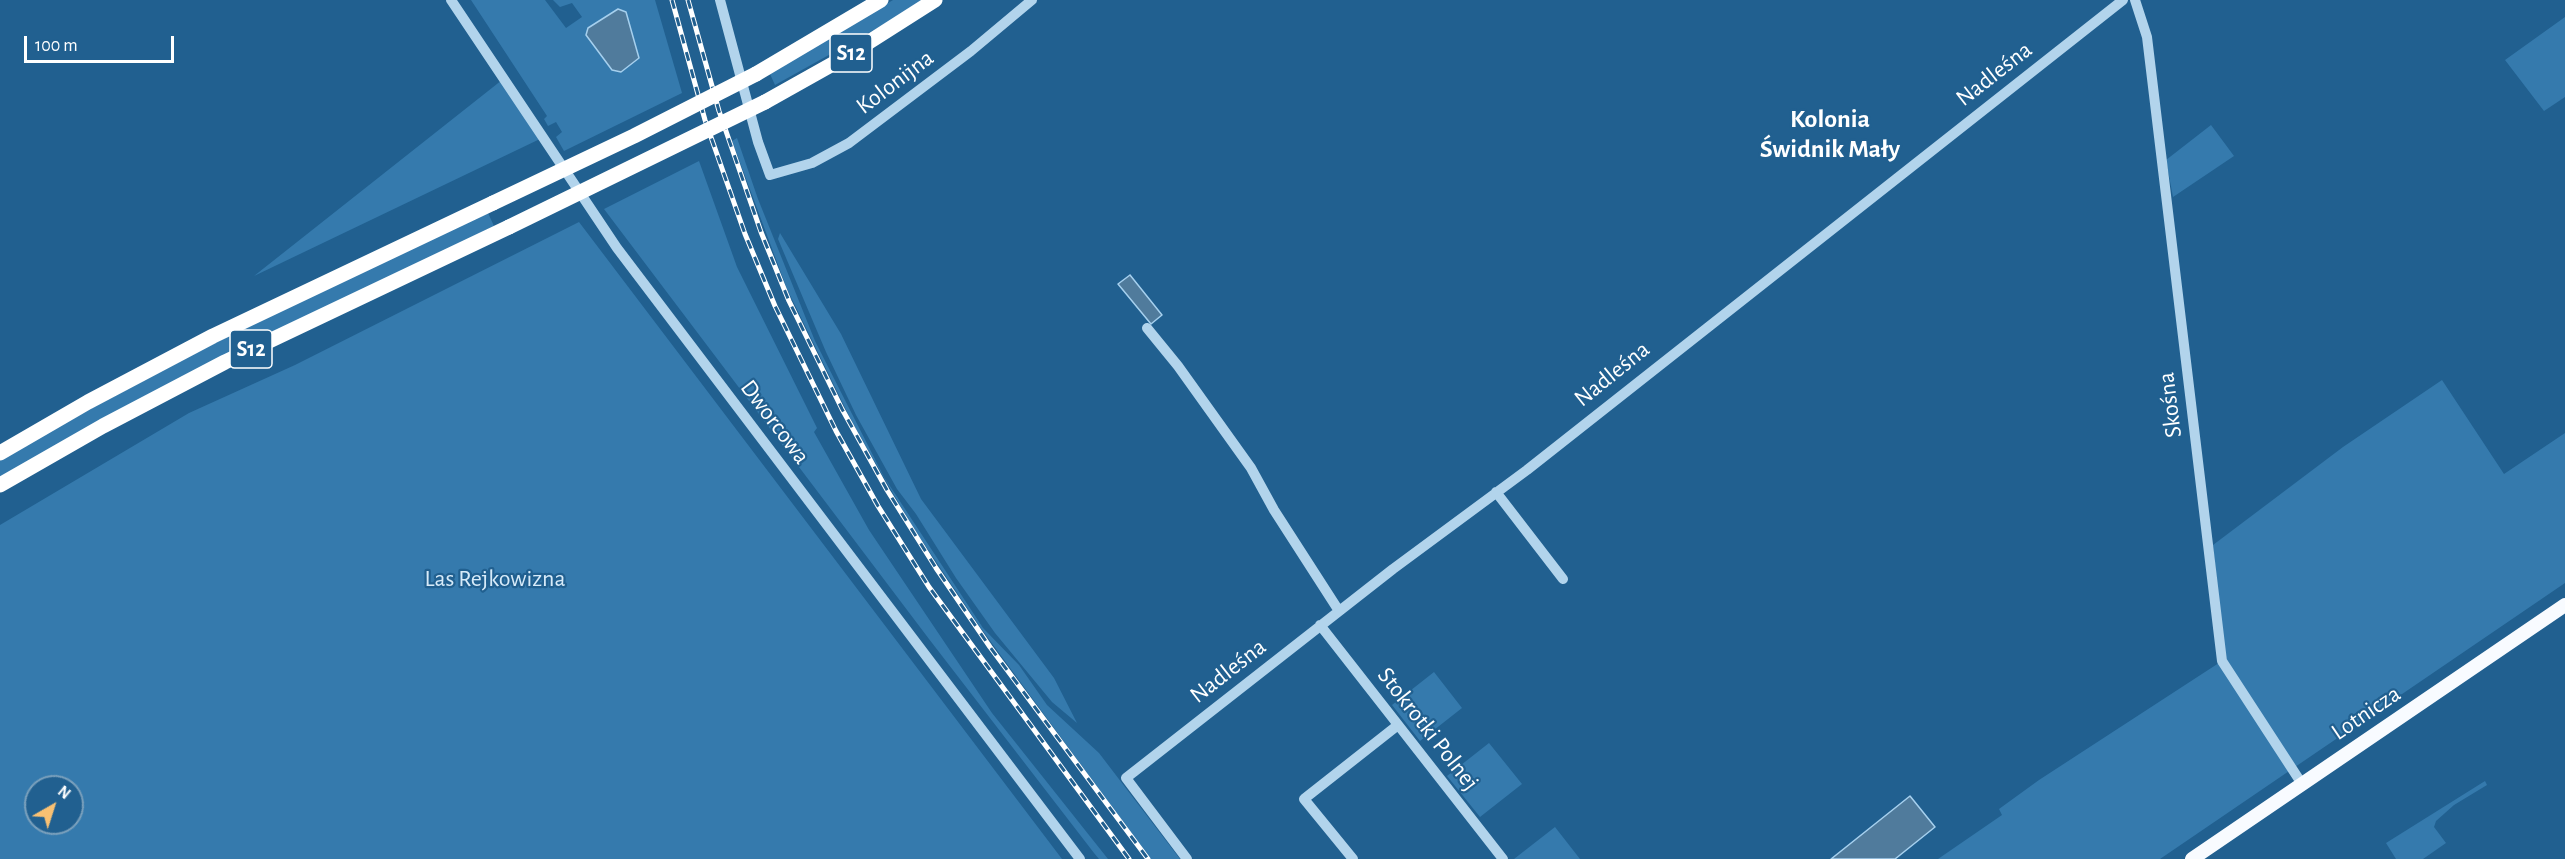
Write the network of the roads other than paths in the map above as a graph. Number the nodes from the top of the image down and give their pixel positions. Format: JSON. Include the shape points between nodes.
{"nodes":[{"id":1,"x":451,"y":0,"type":"edge"},
{"id":2,"x":720,"y":0,"type":"edge"},
{"id":3,"x":881,"y":0,"type":"edge"},
{"id":4,"x":935,"y":0,"type":"edge"},
{"id":5,"x":1032,"y":0,"type":"edge"},
{"id":6,"x":2123,"y":0,"type":"edge"},
{"id":7,"x":2135,"y":0,"type":"edge"},
{"id":8,"x":1147,"y":328,"type":"dead end"},
{"id":9,"x":0,"y":453,"type":"edge"},
{"id":10,"x":0,"y":486,"type":"edge"},
{"id":11,"x":1496,"y":492,"type":"junction"},
{"id":12,"x":1563,"y":579,"type":"dead end"},
{"id":13,"x":2565,"y":605,"type":"edge"},
{"id":14,"x":1340,"y":610,"type":"junction"},
{"id":15,"x":1320,"y":625,"type":"junction"},
{"id":16,"x":1398,"y":725,"type":"junction"},
{"id":17,"x":2302,"y":784,"type":"junction"},
{"id":18,"x":1080,"y":859,"type":"edge"},
{"id":19,"x":1187,"y":859,"type":"edge"},
{"id":20,"x":1353,"y":859,"type":"edge"},
{"id":21,"x":1503,"y":859,"type":"edge"},
{"id":22,"x":2192,"y":859,"type":"edge"}],
"edges":[{"from":1,"to":18,"type":"street","name":"Dworcowa","via":[[617,248]]},
{"from":2,"to":5,"type":"street","name":"Kolonijna","via":[[770,175],[812,164],[849,143]]},
{"from":3,"to":9,"type":"highway","number":"S12","bridge":true,"via":[[756,74],[213,336]]},
{"from":4,"to":10,"type":"highway","number":"S12","bridge":true,"via":[[848,56],[765,102],[268,340],[129,412]]},
{"from":6,"to":11,"type":"street","name":"Nadleśna"},
{"from":7,"to":17,"type":"street","name":"Skośna","via":[[2148,37],[2222,661]]},
{"from":8,"to":14,"type":"street","via":[[1251,468]]},
{"from":11,"to":12,"type":"street"},
{"from":11,"to":14,"type":"street","name":"Nadleśna"},
{"from":13,"to":17,"type":"main road","name":"Lotnicza"},
{"from":14,"to":15,"type":"street","name":"Nadleśna"},
{"from":15,"to":16,"type":"street","name":"Stokrotki Polnej"},
{"from":15,"to":19,"type":"street","name":"Nadleśna","via":[[1126,778]]},
{"from":16,"to":20,"type":"street","via":[[1304,799]]},
{"from":16,"to":21,"type":"street","name":"Stokrotki Polnej"},
{"from":17,"to":22,"type":"main road","name":"Lotnicza"}]}
